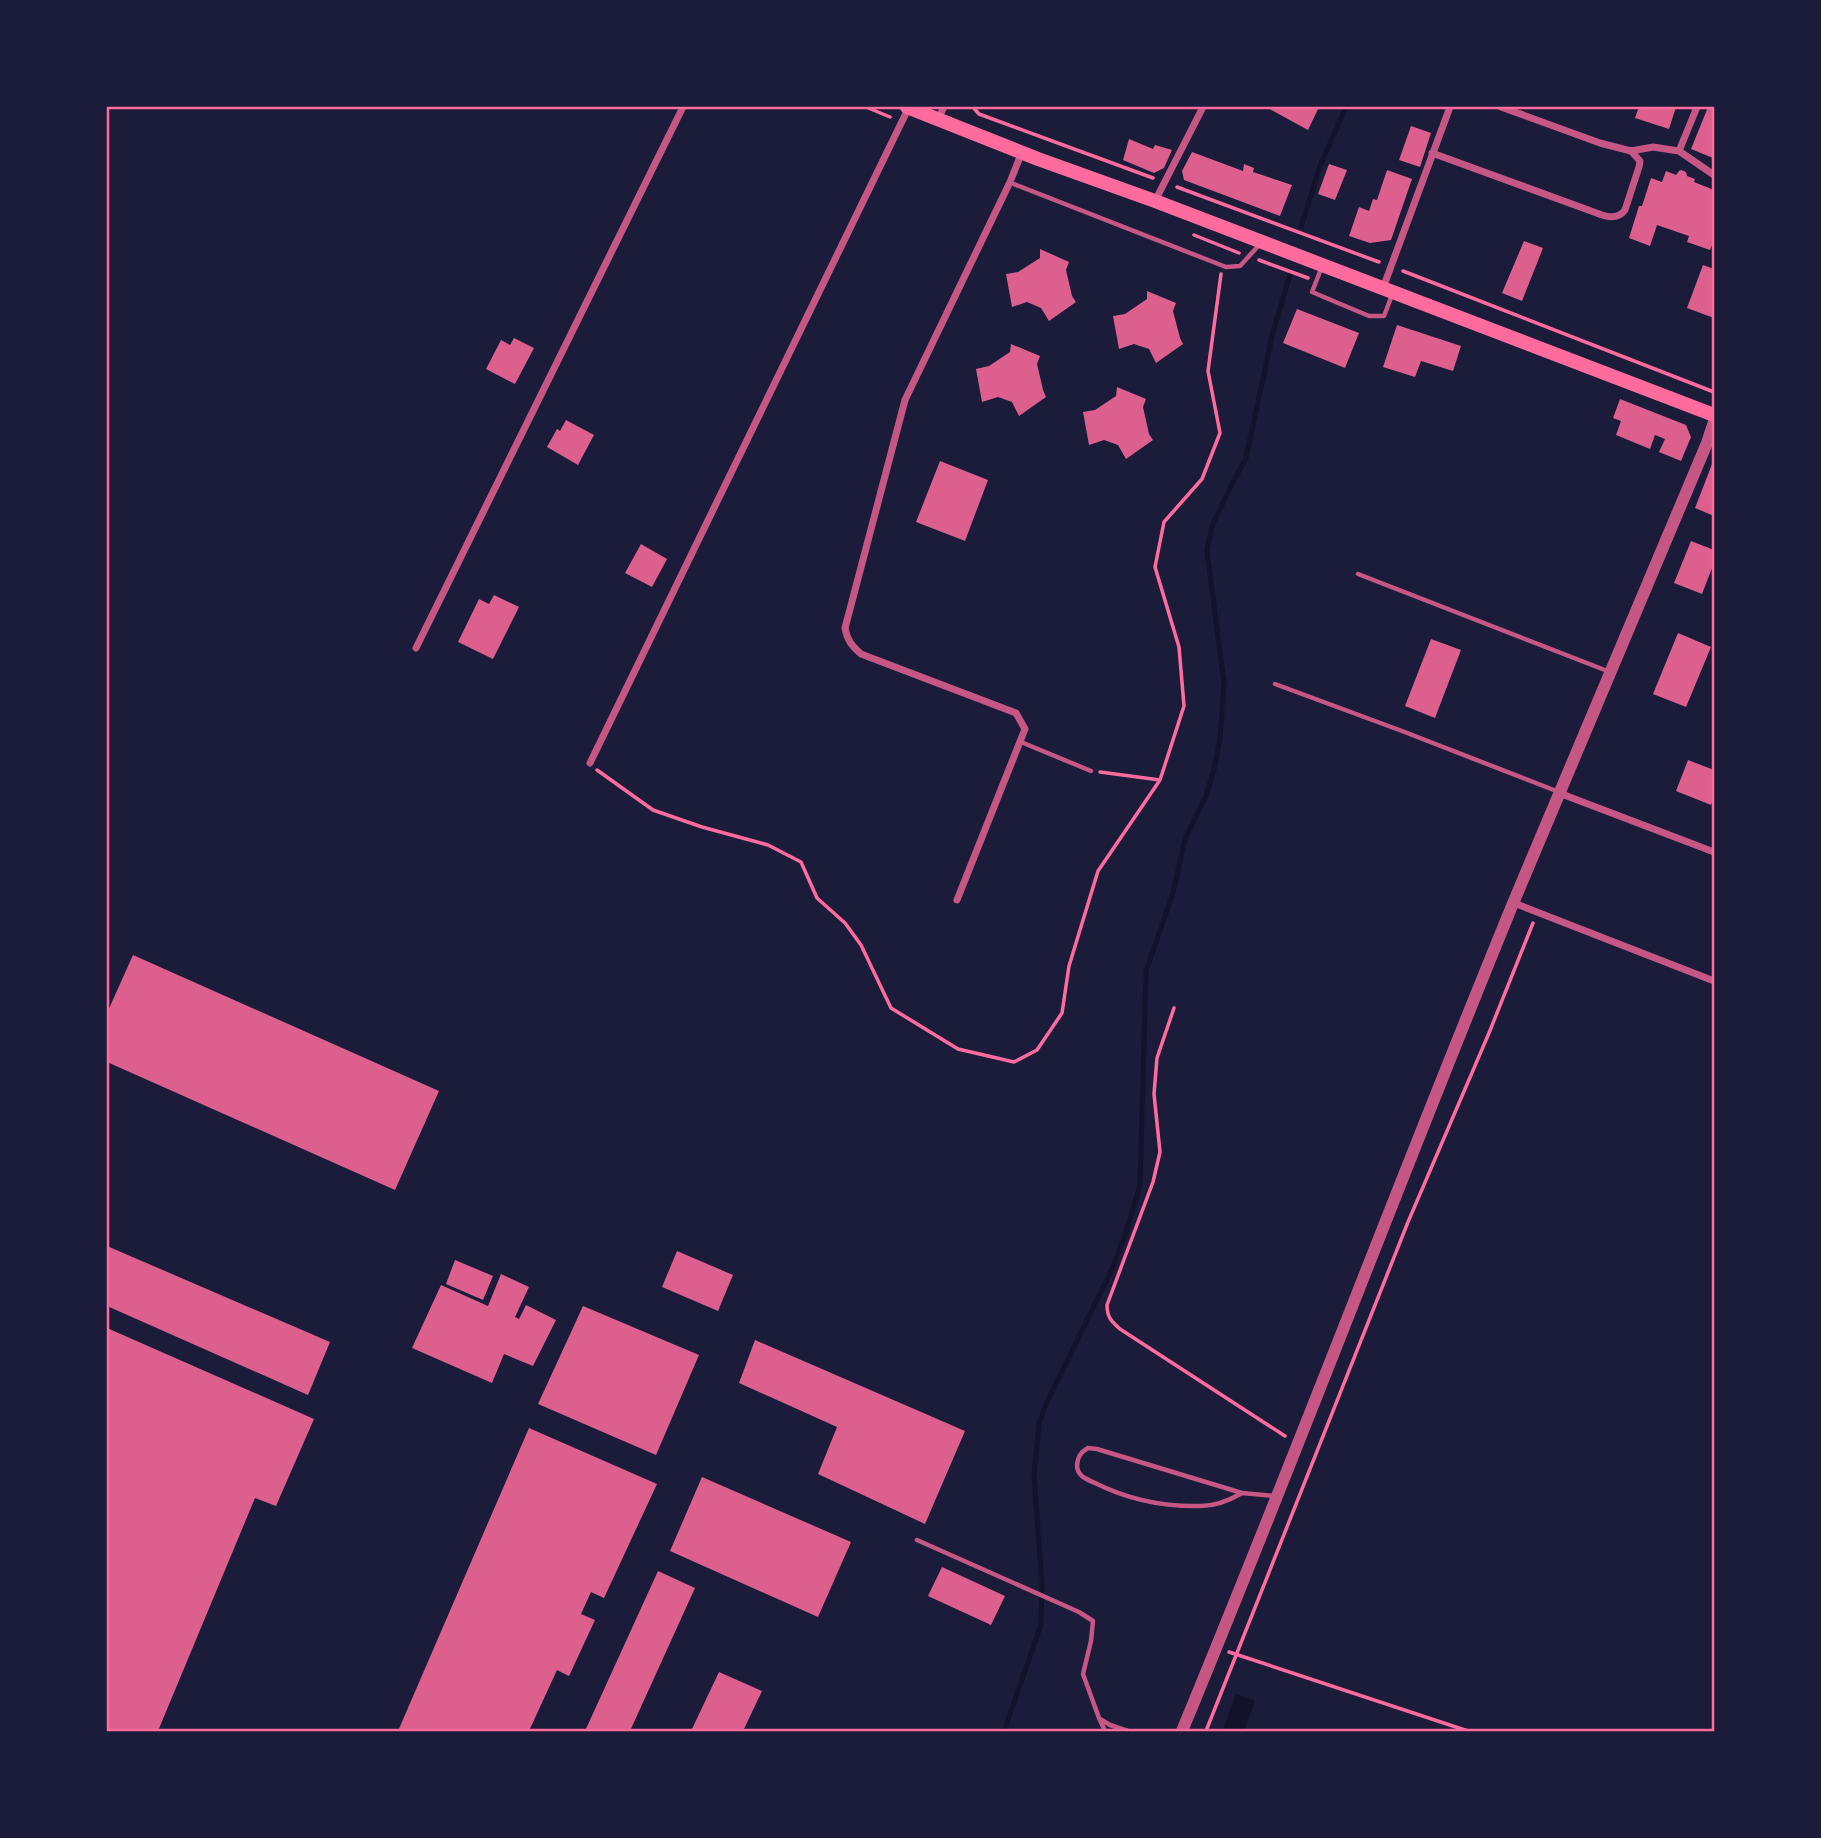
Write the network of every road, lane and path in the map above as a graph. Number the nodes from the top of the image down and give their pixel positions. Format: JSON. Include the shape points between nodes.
{"nodes":[{"id":1,"x":683,"y":107,"type":"edge"},
{"id":2,"x":908,"y":107,"type":"edge"},
{"id":3,"x":973,"y":107,"type":"edge"},
{"id":4,"x":1203,"y":107,"type":"edge"},
{"id":5,"x":1450,"y":107,"type":"edge"},
{"id":6,"x":1501,"y":107,"type":"edge"},
{"id":7,"x":1697,"y":107,"type":"edge"},
{"id":8,"x":941,"y":113,"type":"edge"},
{"id":9,"x":1631,"y":151,"type":"junction"},
{"id":10,"x":1679,"y":151,"type":"junction"},
{"id":11,"x":1022,"y":152,"type":"junction"},
{"id":12,"x":1432,"y":153,"type":"junction"},
{"id":13,"x":1714,"y":175,"type":"edge"},
{"id":14,"x":1010,"y":182,"type":"junction"},
{"id":15,"x":1164,"y":182,"type":"junction"},
{"id":16,"x":1155,"y":201,"type":"junction"},
{"id":17,"x":1262,"y":242,"type":"junction"},
{"id":18,"x":1322,"y":265,"type":"junction"},
{"id":19,"x":1391,"y":267,"type":"junction"},
{"id":20,"x":1388,"y":290,"type":"junction"},
{"id":21,"x":1714,"y":392,"type":"edge"},
{"id":22,"x":1714,"y":415,"type":"edge"},
{"id":23,"x":1714,"y":422,"type":"edge"},
{"id":24,"x":1358,"y":574,"type":"dead end"},
{"id":25,"x":416,"y":648,"type":"dead end"},
{"id":26,"x":1611,"y":672,"type":"junction"},
{"id":27,"x":1275,"y":684,"type":"dead end"},
{"id":28,"x":1020,"y":742,"type":"junction"},
{"id":29,"x":590,"y":763,"type":"dead end"},
{"id":30,"x":1091,"y":771,"type":"joint"},
{"id":31,"x":1160,"y":780,"type":"dead end"},
{"id":32,"x":1559,"y":793,"type":"junction"},
{"id":33,"x":1714,"y":852,"type":"edge"},
{"id":34,"x":957,"y":900,"type":"dead end"},
{"id":35,"x":1514,"y":903,"type":"junction"},
{"id":36,"x":1536,"y":911,"type":"junction"},
{"id":37,"x":1714,"y":981,"type":"edge"},
{"id":38,"x":1174,"y":1008,"type":"dead end"},
{"id":39,"x":1298,"y":1445,"type":"junction"},
{"id":40,"x":1242,"y":1493,"type":"junction"},
{"id":41,"x":1278,"y":1496,"type":"junction"},
{"id":42,"x":917,"y":1540,"type":"dead end"},
{"id":43,"x":1215,"y":1652,"type":"junction"},
{"id":44,"x":1237,"y":1654,"type":"junction"},
{"id":45,"x":1098,"y":1718,"type":"junction"},
{"id":46,"x":1105,"y":1731,"type":"edge"},
{"id":47,"x":1128,"y":1731,"type":"edge"},
{"id":48,"x":1182,"y":1731,"type":"edge"},
{"id":49,"x":1206,"y":1731,"type":"edge"},
{"id":50,"x":1468,"y":1731,"type":"edge"}],
"edges":[{"from":1,"to":25,"type":"street"},
{"from":2,"to":8,"type":"main road"},
{"from":2,"to":29,"type":"street"},
{"from":3,"to":15,"type":"path","via":[[979,114]]},
{"from":4,"to":15,"type":"street"},
{"from":5,"to":12,"type":"street"},
{"from":6,"to":9,"type":"street"},
{"from":7,"to":10,"type":"street"},
{"from":8,"to":11,"type":"main road"},
{"from":9,"to":10,"type":"street","via":[[1653,147]]},
{"from":9,"to":12,"type":"street","via":[[1640,161],[1639,167],[1625,210],[1615,217]]},
{"from":10,"to":13,"type":"street"},
{"from":11,"to":14,"type":"street"},
{"from":11,"to":16,"type":"main road"},
{"from":12,"to":19,"type":"street"},
{"from":14,"to":17,"type":"lane","via":[[1226,267],[1240,266]]},
{"from":14,"to":28,"type":"street","via":[[905,400],[845,628],[861,654],[1016,713],[1025,729]]},
{"from":15,"to":16,"type":"street"},
{"from":15,"to":19,"type":"path"},
{"from":16,"to":17,"type":"main road"},
{"from":17,"to":18,"type":"main road"},
{"from":18,"to":20,"type":"main road"},
{"from":18,"to":20,"type":"lane","via":[[1312,292],[1369,316],[1384,316]]},
{"from":19,"to":20,"type":"street"},
{"from":19,"to":21,"type":"path"},
{"from":20,"to":22,"type":"main road"},
{"from":23,"to":26,"type":"street"},
{"from":24,"to":26,"type":"lane"},
{"from":26,"to":32,"type":"street"},
{"from":27,"to":32,"type":"lane"},
{"from":28,"to":30,"type":"lane"},
{"from":28,"to":34,"type":"street"},
{"from":30,"to":31,"type":"path"},
{"from":32,"to":33,"type":"street"},
{"from":32,"to":35,"type":"street"},
{"from":35,"to":36,"type":"street"},
{"from":35,"to":39,"type":"street"},
{"from":36,"to":37,"type":"street"},
{"from":36,"to":44,"type":"path"},
{"from":38,"to":39,"type":"path","via":[[1157,1058],[1153,1094],[1160,1152],[1156,1172],[1107,1314],[1120,1329]]},
{"from":39,"to":41,"type":"street"},
{"from":40,"to":40,"type":"lane","via":[[1097,1449],[1081,1452],[1077,1461],[1083,1477],[1117,1494],[1156,1503],[1202,1506]]},
{"from":40,"to":41,"type":"lane"},
{"from":41,"to":43,"type":"street"},
{"from":42,"to":45,"type":"lane","via":[[1093,1621],[1083,1674]]},
{"from":43,"to":44,"type":"path"},
{"from":43,"to":48,"type":"street"},
{"from":44,"to":49,"type":"path"},
{"from":44,"to":50,"type":"path"},
{"from":45,"to":46,"type":"lane"},
{"from":45,"to":47,"type":"lane"}]}
